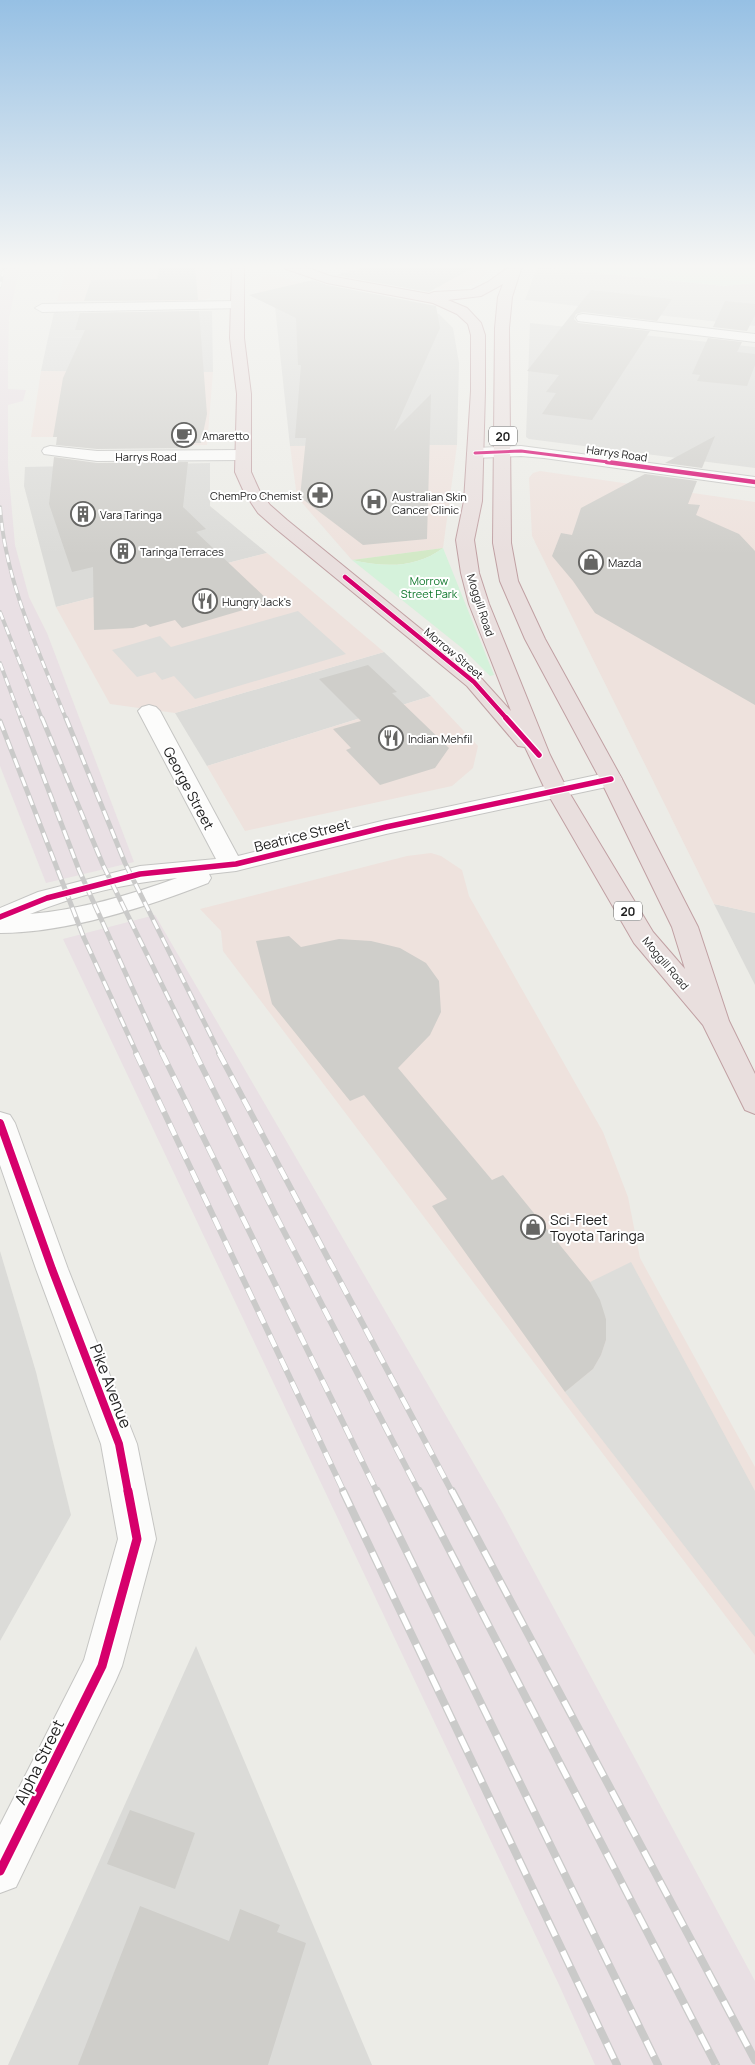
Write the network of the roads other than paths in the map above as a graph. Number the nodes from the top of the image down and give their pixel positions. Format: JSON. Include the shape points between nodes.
{"nodes":[{"id":1,"x":240,"y":362,"type":"edge"},
{"id":2,"x":477,"y":362,"type":"edge"},
{"id":3,"x":502,"y":362,"type":"edge"},
{"id":4,"x":50,"y":451,"type":"dead end"},
{"id":5,"x":503,"y":452,"type":"junction"},
{"id":6,"x":475,"y":453,"type":"junction"},
{"id":7,"x":242,"y":455,"type":"junction"},
{"id":8,"x":755,"y":482,"type":"edge"},
{"id":9,"x":148,"y":711,"type":"dead end"},
{"id":10,"x":539,"y":755,"type":"junction"},
{"id":11,"x":611,"y":779,"type":"junction"},
{"id":12,"x":556,"y":789,"type":"junction"},
{"id":13,"x":231,"y":865,"type":"junction"},
{"id":14,"x":0,"y":917,"type":"edge"},
{"id":15,"x":0,"y":925,"type":"edge"},
{"id":16,"x":715,"y":1022,"type":"junction"},
{"id":17,"x":755,"y":1103,"type":"edge"},
{"id":18,"x":0,"y":1123,"type":"edge"},
{"id":19,"x":102,"y":1666,"type":"joint"},
{"id":20,"x":0,"y":1871,"type":"edge"}],
"edges":[{"from":1,"to":7,"type":"highway","name":"Morrow Street","number":"20","via":[[244,394]]},
{"from":2,"to":6,"type":"highway","name":"Moggill Road","number":"20"},
{"from":3,"to":5,"type":"highway","name":"Moggill Road","number":"20"},
{"from":4,"to":7,"type":"street","name":"Harrys Road","via":[[98,456]]},
{"from":5,"to":6,"type":"street","name":"Harrys Road"},
{"from":5,"to":8,"type":"street","name":"Harrys Road","via":[[544,453]]},
{"from":5,"to":11,"type":"highway","name":"Moggill Road","number":"20","via":[[502,543],[509,581],[534,639]]},
{"from":6,"to":10,"type":"highway","name":"Moggill Road","number":"20","via":[[466,533],[470,573],[490,636]]},
{"from":7,"to":10,"type":"highway","name":"Morrow Street","number":"20","via":[[248,486],[269,513],[474,682]]},
{"from":9,"to":13,"type":"street","name":"George Street"},
{"from":10,"to":12,"type":"highway","name":"Moggill Road","number":"20"},
{"from":11,"to":12,"type":"street","name":"Beatrice Street"},
{"from":11,"to":16,"type":"highway","name":"Moggill Road","number":"20","via":[[685,927]]},
{"from":12,"to":13,"type":"street","name":"Beatrice Street"},
{"from":12,"to":16,"type":"highway","name":"Moggill Road","number":"20","via":[[643,936]]},
{"from":13,"to":14,"type":"street","name":"Beatrice Street","via":[[140,874],[46,898]]},
{"from":13,"to":15,"type":"street","name":"Beatrice Street","via":[[152,896],[55,920]]},
{"from":16,"to":17,"type":"highway","name":"Moggill Road","number":"20"},
{"from":18,"to":19,"type":"street","name":"Pike Avenue","via":[[119,1444],[136,1530],[137,1539]]},
{"from":19,"to":20,"type":"street","name":"Alpha Street"}]}
